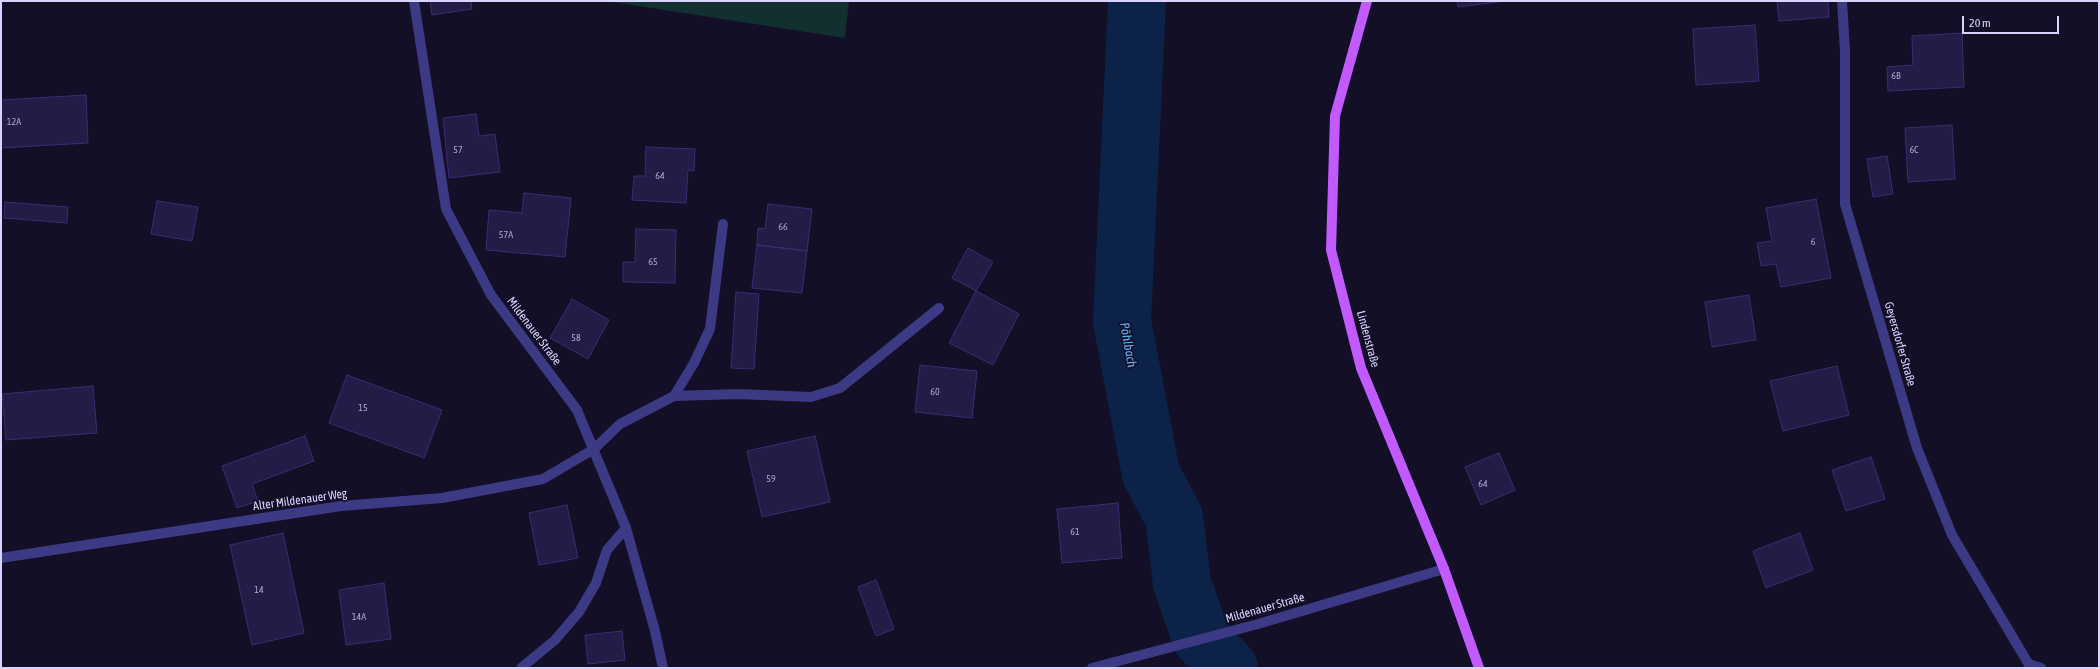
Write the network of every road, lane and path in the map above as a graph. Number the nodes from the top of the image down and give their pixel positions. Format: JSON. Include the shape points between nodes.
{"nodes":[{"id":1,"x":414,"y":1,"type":"edge"},
{"id":2,"x":1368,"y":1,"type":"edge"},
{"id":3,"x":1842,"y":1,"type":"edge"},
{"id":4,"x":723,"y":224,"type":"dead end"},
{"id":5,"x":939,"y":308,"type":"dead end"},
{"id":6,"x":674,"y":396,"type":"junction"},
{"id":7,"x":594,"y":449,"type":"junction"},
{"id":8,"x":626,"y":528,"type":"junction"},
{"id":9,"x":1,"y":558,"type":"edge"},
{"id":10,"x":1444,"y":570,"type":"junction"},
{"id":11,"x":2030,"y":666,"type":"edge"},
{"id":12,"x":521,"y":668,"type":"edge"},
{"id":13,"x":663,"y":668,"type":"edge"},
{"id":14,"x":1092,"y":668,"type":"edge"},
{"id":15,"x":1479,"y":668,"type":"edge"},
{"id":16,"x":2041,"y":668,"type":"edge"}],
"edges":[{"from":1,"to":7,"type":"street","name":"Mildenauer Straße","via":[[446,209],[491,295],[577,410]]},
{"from":2,"to":10,"type":"main road","name":"Lindenstraße","via":[[1335,116],[1331,250],[1361,368]]},
{"from":3,"to":11,"type":"street","name":"Geyersdorfer Straße","via":[[1845,51],[1845,204],[1917,448],[1952,535]]},
{"from":4,"to":6,"type":"street","via":[[710,329]]},
{"from":5,"to":6,"type":"street","via":[[840,388],[811,397],[738,394]]},
{"from":6,"to":7,"type":"street","name":"Alter Mildenauer Weg","via":[[620,424]]},
{"from":7,"to":8,"type":"street","name":"Mildenauer Straße"},
{"from":7,"to":9,"type":"street","name":"Alter Mildenauer Weg","via":[[543,479],[442,498],[341,506]]},
{"from":8,"to":12,"type":"street","via":[[607,550],[596,583],[579,612],[555,640]]},
{"from":8,"to":13,"type":"street","name":"Mildenauer Straße"},
{"from":10,"to":14,"type":"street","name":"Mildenauer Straße","via":[[1258,624]]},
{"from":10,"to":15,"type":"main road","name":"Lindenstraße"},
{"from":11,"to":16,"type":"street"}]}
